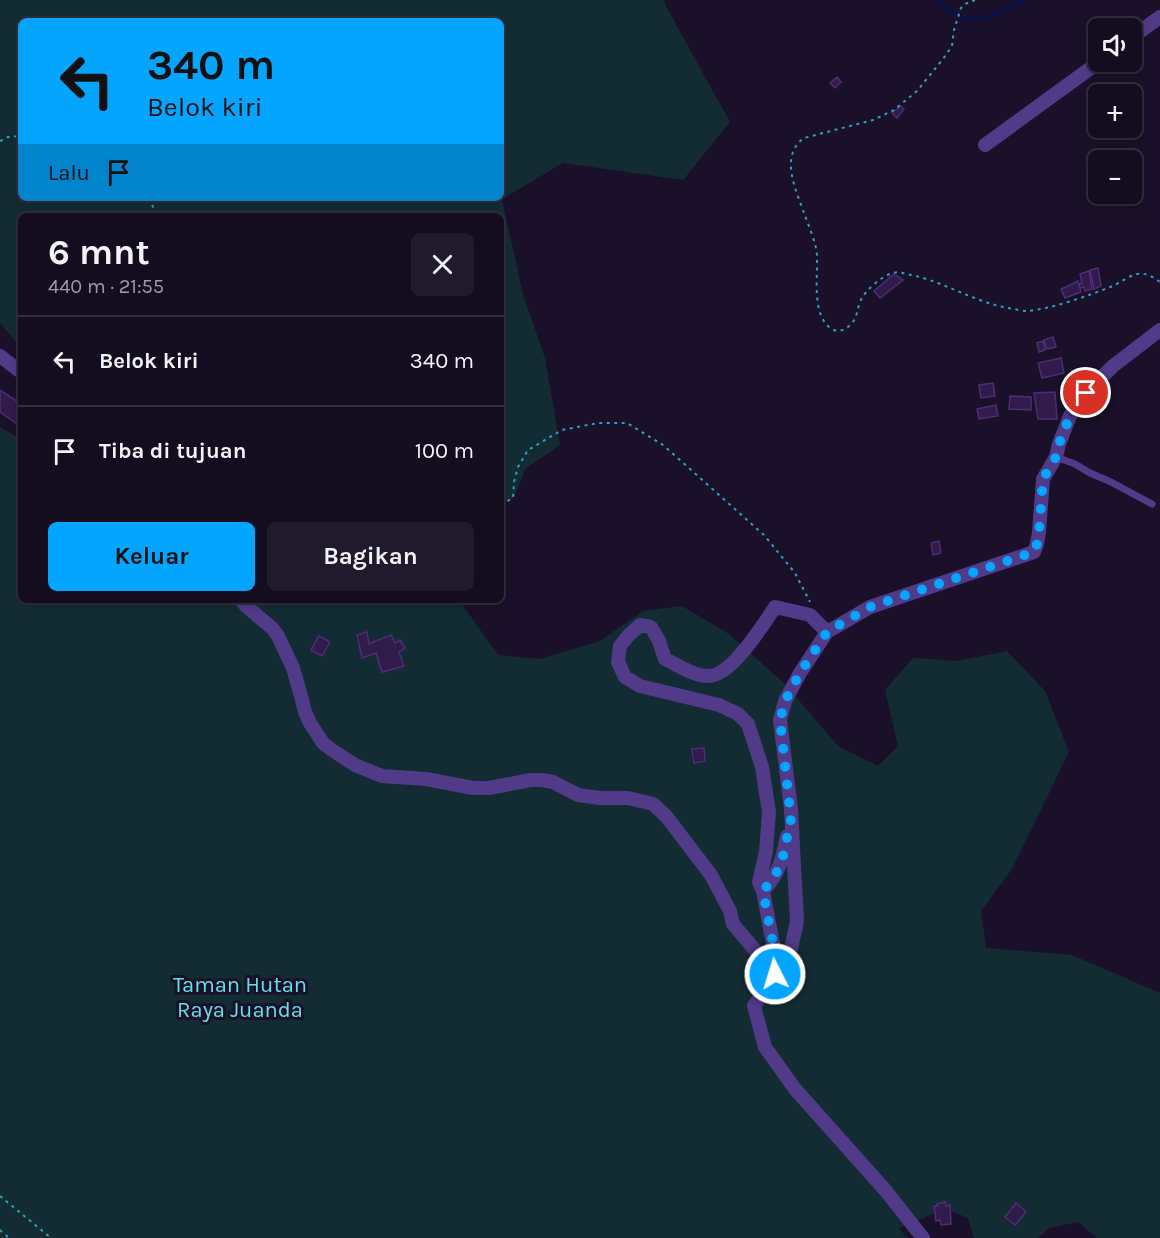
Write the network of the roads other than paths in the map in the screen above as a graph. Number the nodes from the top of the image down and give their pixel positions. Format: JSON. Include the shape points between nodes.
{"nodes":[{"id":1,"x":1160,"y":17,"type":"edge"},
{"id":2,"x":1142,"y":30,"type":"edge"},
{"id":3,"x":1088,"y":70,"type":"edge"},
{"id":4,"x":985,"y":145,"type":"dead end"},
{"id":5,"x":1160,"y":330,"type":"edge"},
{"id":6,"x":0,"y":356,"type":"edge"},
{"id":7,"x":18,"y":370,"type":"edge"},
{"id":8,"x":1056,"y":457,"type":"junction"},
{"id":9,"x":1152,"y":504,"type":"dead end"},
{"id":10,"x":244,"y":603,"type":"edge"},
{"id":11,"x":827,"y":632,"type":"junction"},
{"id":12,"x":791,"y":819,"type":"junction"},
{"id":13,"x":763,"y":891,"type":"junction"},
{"id":14,"x":775,"y":974,"type":"junction"},
{"id":15,"x":754,"y":1006,"type":"junction"},
{"id":16,"x":923,"y":1238,"type":"edge"}],
"edges":[{"from":1,"to":2,"type":"street"},
{"from":3,"to":4,"type":"street"},
{"from":5,"to":8,"type":"street","via":[[1113,366],[1086,393],[1070,416]]},
{"from":6,"to":7,"type":"street"},
{"from":8,"to":9,"type":"lane"},
{"from":8,"to":11,"type":"street","via":[[1043,479],[1034,552],[870,607]]},
{"from":10,"to":14,"type":"street","via":[[278,636],[297,680],[305,712],[332,750],[382,776],[473,788],[542,780],[578,795],[653,804],[711,875],[733,924]]},
{"from":11,"to":12,"type":"street","via":[[785,701],[780,720]]},
{"from":11,"to":13,"type":"street","via":[[810,615],[775,607],[731,665],[707,676],[665,659],[651,627],[640,625],[620,646],[618,662],[625,677],[640,686],[719,705],[748,724],[762,767],[769,812],[759,882]]},
{"from":12,"to":13,"type":"street","via":[[781,865]]},
{"from":12,"to":15,"type":"street","via":[[797,921],[782,980]]},
{"from":13,"to":14,"type":"street","via":[[777,965]]},
{"from":14,"to":15,"type":"street"},
{"from":15,"to":16,"type":"street","via":[[765,1047],[795,1089]]}]}
